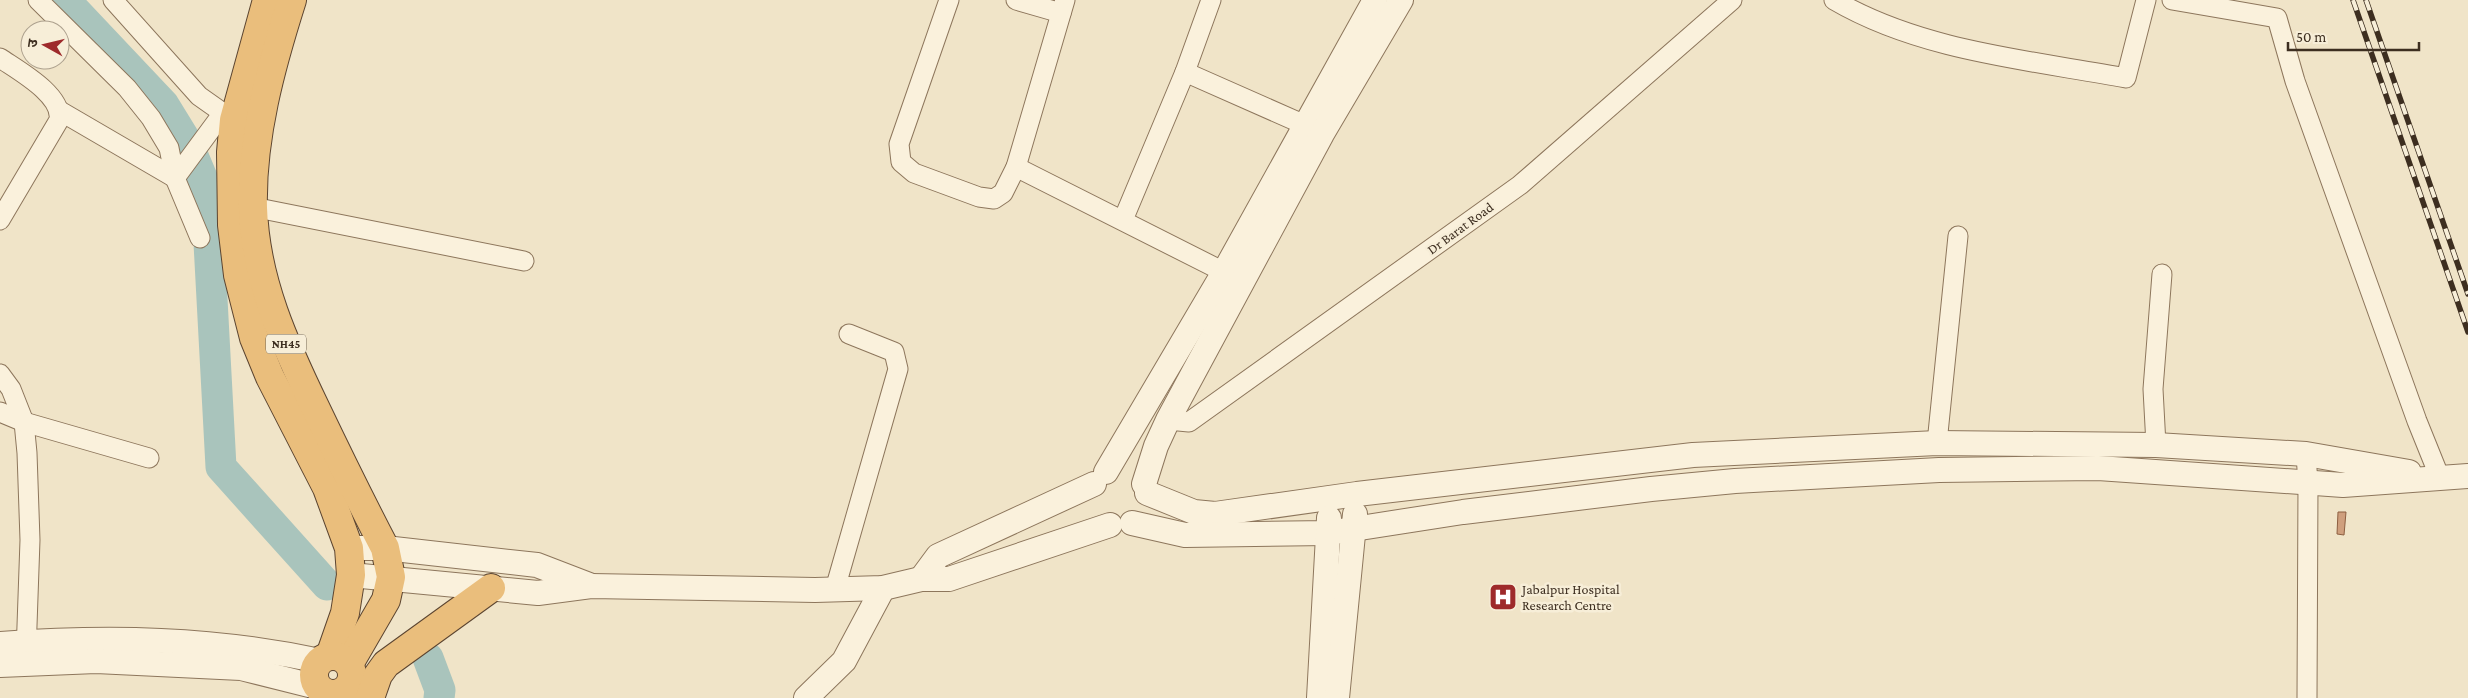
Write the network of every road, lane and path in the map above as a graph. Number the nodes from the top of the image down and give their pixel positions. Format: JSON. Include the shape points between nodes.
{"nodes":[{"id":1,"x":38,"y":0,"type":"edge"},
{"id":2,"x":267,"y":0,"type":"edge"},
{"id":3,"x":292,"y":0,"type":"edge"},
{"id":4,"x":949,"y":0,"type":"edge"},
{"id":5,"x":1016,"y":0,"type":"edge"},
{"id":6,"x":1211,"y":0,"type":"edge"},
{"id":7,"x":1375,"y":0,"type":"edge"},
{"id":8,"x":1401,"y":0,"type":"edge"},
{"id":9,"x":1732,"y":0,"type":"edge"},
{"id":10,"x":1834,"y":0,"type":"edge"},
{"id":11,"x":2146,"y":0,"type":"edge"},
{"id":12,"x":2172,"y":0,"type":"edge"},
{"id":13,"x":118,"y":2,"type":"edge"},
{"id":14,"x":1063,"y":7,"type":"edge"},
{"id":15,"x":0,"y":58,"type":"edge"},
{"id":16,"x":1185,"y":72,"type":"junction"},
{"id":17,"x":60,"y":111,"type":"junction"},
{"id":18,"x":229,"y":117,"type":"junction"},
{"id":19,"x":1304,"y":125,"type":"junction"},
{"id":20,"x":258,"y":134,"type":"junction"},
{"id":21,"x":1016,"y":167,"type":"junction"},
{"id":22,"x":175,"y":178,"type":"junction"},
{"id":23,"x":253,"y":208,"type":"junction"},
{"id":24,"x":0,"y":220,"type":"edge"},
{"id":25,"x":1123,"y":220,"type":"junction"},
{"id":26,"x":1958,"y":236,"type":"dead end"},
{"id":27,"x":200,"y":238,"type":"dead end"},
{"id":28,"x":524,"y":261,"type":"dead end"},
{"id":29,"x":1224,"y":272,"type":"junction"},
{"id":30,"x":2162,"y":274,"type":"dead end"},
{"id":31,"x":849,"y":334,"type":"dead end"},
{"id":32,"x":0,"y":374,"type":"edge"},
{"id":33,"x":0,"y":412,"type":"edge"},
{"id":34,"x":1168,"y":420,"type":"junction"},
{"id":35,"x":24,"y":422,"type":"junction"},
{"id":36,"x":1937,"y":443,"type":"junction"},
{"id":37,"x":2156,"y":445,"type":"junction"},
{"id":38,"x":2306,"y":454,"type":"junction"},
{"id":39,"x":149,"y":458,"type":"dead end"},
{"id":40,"x":2468,"y":476,"type":"edge"},
{"id":41,"x":1100,"y":478,"type":"junction"},
{"id":42,"x":2440,"y":478,"type":"junction"},
{"id":43,"x":2308,"y":484,"type":"junction"},
{"id":44,"x":1146,"y":489,"type":"junction"},
{"id":45,"x":1357,"y":494,"type":"junction"},
{"id":46,"x":1331,"y":499,"type":"junction"},
{"id":47,"x":1121,"y":524,"type":"junction"},
{"id":48,"x":1354,"y":528,"type":"junction"},
{"id":49,"x":1328,"y":533,"type":"junction"},
{"id":50,"x":350,"y":548,"type":"junction"},
{"id":51,"x":385,"y":548,"type":"junction"},
{"id":52,"x":351,"y":575,"type":"junction"},
{"id":53,"x":390,"y":577,"type":"junction"},
{"id":54,"x":921,"y":579,"type":"junction"},
{"id":55,"x":591,"y":586,"type":"junction"},
{"id":56,"x":490,"y":588,"type":"junction"},
{"id":57,"x":883,"y":588,"type":"junction"},
{"id":58,"x":835,"y":589,"type":"junction"},
{"id":59,"x":0,"y":644,"type":"edge"},
{"id":60,"x":26,"y":653,"type":"junction"},
{"id":61,"x":0,"y":664,"type":"edge"},
{"id":62,"x":336,"y":683,"type":"edge"},
{"id":63,"x":806,"y":698,"type":"edge"},
{"id":64,"x":1319,"y":698,"type":"edge"},
{"id":65,"x":1337,"y":698,"type":"edge"},
{"id":66,"x":2307,"y":698,"type":"edge"}],
"edges":[{"from":1,"to":22,"type":"street","via":[[127,88],[151,118],[169,148]]},
{"from":2,"to":18,"type":"highway","number":"NH45"},
{"from":3,"to":20,"type":"highway","number":"NH45","via":[[278,43]]},
{"from":4,"to":21,"type":"street","via":[[899,144],[901,162],[914,173],[979,198],[994,198],[1003,193]]},
{"from":5,"to":14,"type":"street"},
{"from":6,"to":16,"type":"street"},
{"from":7,"to":19,"type":"street"},
{"from":8,"to":34,"type":"street","via":[[1322,134]]},
{"from":9,"to":34,"type":"street","name":"Dr Barat Road","via":[[1520,185],[1190,422]]},
{"from":10,"to":11,"type":"street","via":[[1899,31],[1962,47],[2126,78]]},
{"from":12,"to":42,"type":"street","via":[[2278,18],[2295,81]]},
{"from":13,"to":18,"type":"street","via":[[199,96]]},
{"from":14,"to":21,"type":"street"},
{"from":15,"to":17,"type":"street","via":[[54,100]]},
{"from":16,"to":19,"type":"street"},
{"from":16,"to":25,"type":"street"},
{"from":17,"to":22,"type":"street"},
{"from":17,"to":24,"type":"street","via":[[59,120]]},
{"from":18,"to":20,"type":"street"},
{"from":18,"to":22,"type":"street"},
{"from":18,"to":50,"type":"highway","number":"NH45","via":[[232,225],[238,275],[254,338],[270,377],[327,488]]},
{"from":19,"to":29,"type":"street"},
{"from":20,"to":23,"type":"highway","number":"NH45"},
{"from":21,"to":25,"type":"street"},
{"from":22,"to":27,"type":"street"},
{"from":23,"to":28,"type":"street"},
{"from":23,"to":51,"type":"highway","number":"NH45","via":[[268,300],[310,398]]},
{"from":25,"to":29,"type":"street"},
{"from":26,"to":36,"type":"street"},
{"from":29,"to":41,"type":"street"},
{"from":30,"to":37,"type":"street","via":[[2153,389]]},
{"from":31,"to":58,"type":"street","via":[[894,352],[898,369]]},
{"from":32,"to":35,"type":"street","via":[[11,389]]},
{"from":33,"to":35,"type":"street"},
{"from":34,"to":44,"type":"street","via":[[1156,446]]},
{"from":35,"to":39,"type":"street"},
{"from":35,"to":60,"type":"street","via":[[30,540]]},
{"from":36,"to":37,"type":"street"},
{"from":36,"to":45,"type":"street","via":[[1694,456]]},
{"from":37,"to":38,"type":"street"},
{"from":38,"to":42,"type":"street"},
{"from":38,"to":43,"type":"street"},
{"from":40,"to":42,"type":"street"},
{"from":41,"to":44,"type":"street","via":[[1122,469],[1131,472]]},
{"from":41,"to":47,"type":"street","via":[[1090,499],[1092,508],[1102,521]]},
{"from":41,"to":54,"type":"street","via":[[938,556]]},
{"from":42,"to":43,"type":"street","via":[[2343,485]]},
{"from":43,"to":48,"type":"street","via":[[2153,470],[1939,470],[1735,481],[1463,512]]},
{"from":43,"to":66,"type":"street"},
{"from":44,"to":46,"type":"street","via":[[1194,512],[1215,514]]},
{"from":44,"to":47,"type":"street","via":[[1144,511]]},
{"from":45,"to":46,"type":"street"},
{"from":45,"to":48,"type":"street"},
{"from":46,"to":49,"type":"street"},
{"from":47,"to":49,"type":"street","via":[[1185,535]]},
{"from":47,"to":54,"type":"street","via":[[950,579]]},
{"from":48,"to":49,"type":"street"},
{"from":48,"to":65,"type":"street"},
{"from":49,"to":64,"type":"street"},
{"from":50,"to":51,"type":"street"},
{"from":50,"to":52,"type":"highway","number":"NH45"},
{"from":51,"to":53,"type":"highway","number":"NH45"},
{"from":51,"to":55,"type":"street","via":[[537,565]]},
{"from":52,"to":53,"type":"street"},
{"from":52,"to":62,"type":"highway","number":"NH45"},
{"from":53,"to":56,"type":"street"},
{"from":53,"to":62,"type":"highway","number":"NH45","via":[[386,600]]},
{"from":54,"to":57,"type":"street"},
{"from":55,"to":56,"type":"street","via":[[538,593]]},
{"from":55,"to":58,"type":"street"},
{"from":56,"to":62,"type":"highway","via":[[386,664],[378,675]]},
{"from":57,"to":58,"type":"street"},
{"from":57,"to":63,"type":"street","via":[[844,661]]},
{"from":59,"to":60,"type":"street"},
{"from":60,"to":61,"type":"street"},
{"from":60,"to":62,"type":"street","via":[[96,661],[241,668]]}]}
